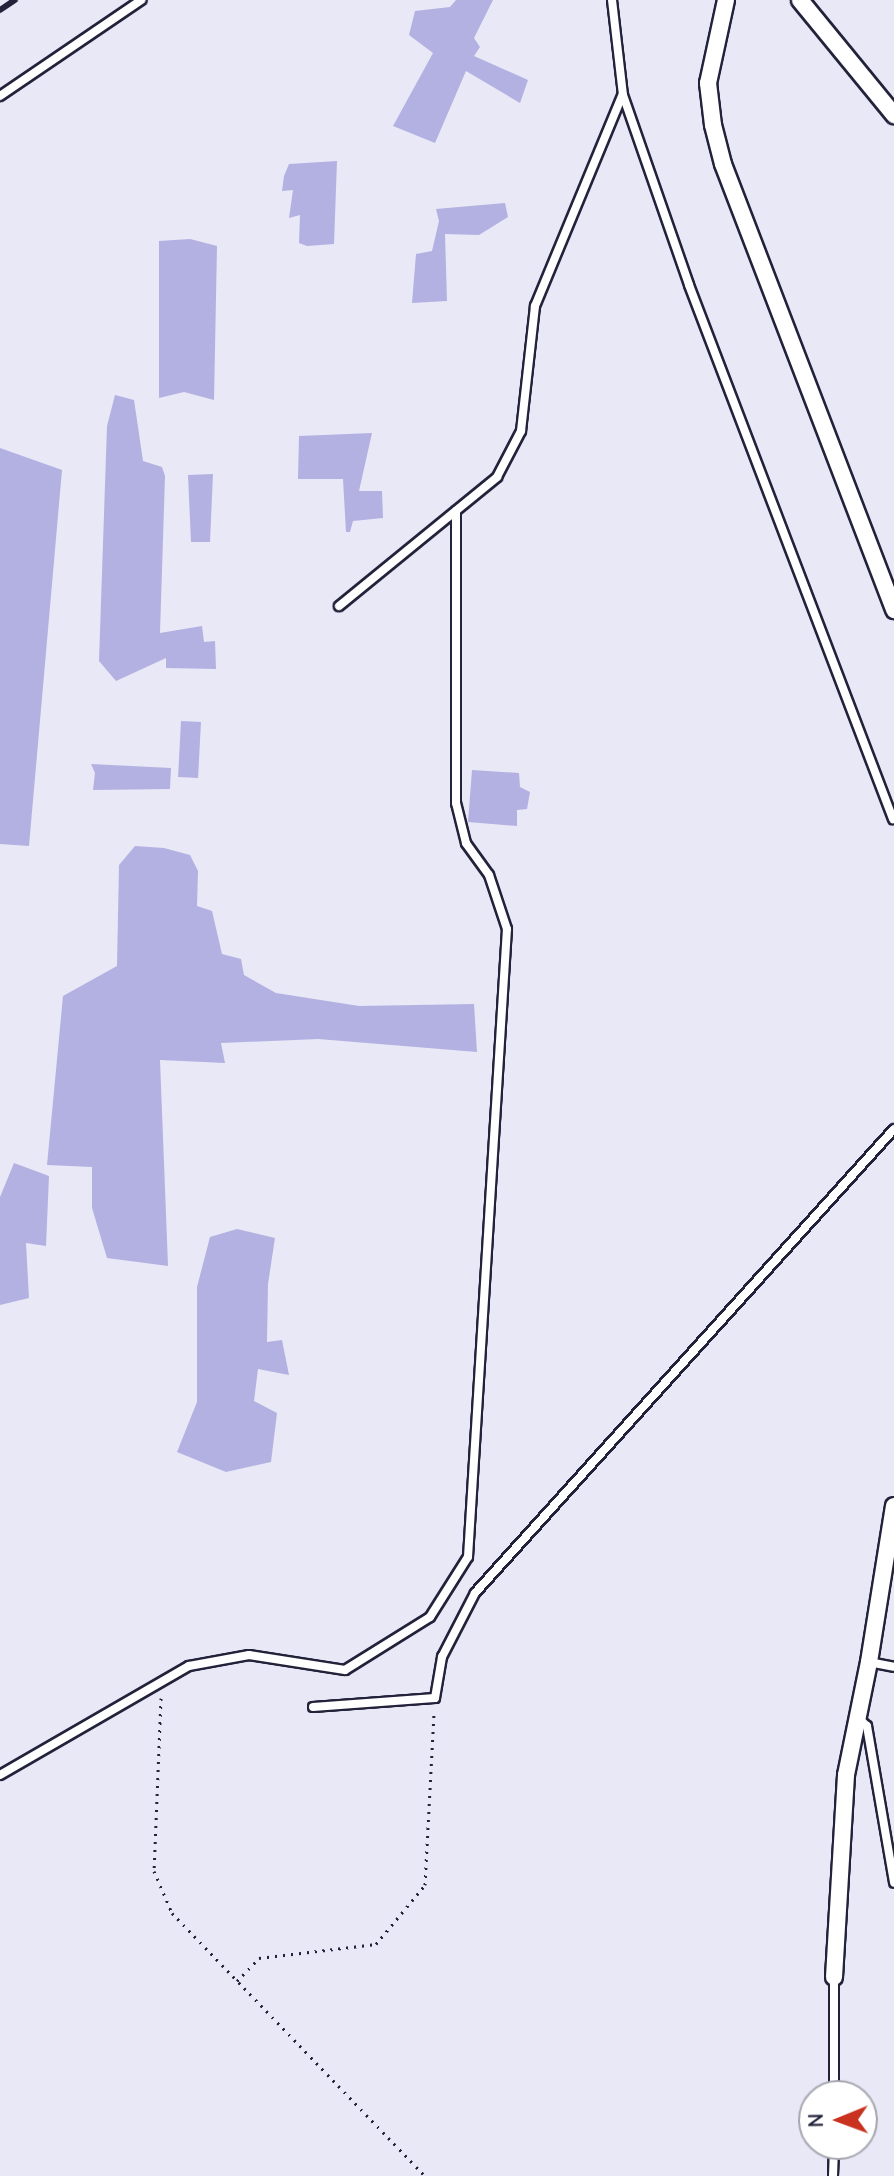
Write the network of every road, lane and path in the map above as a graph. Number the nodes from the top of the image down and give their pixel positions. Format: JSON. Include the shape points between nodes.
{"nodes":[{"id":1,"x":141,"y":0,"type":"edge"},
{"id":2,"x":612,"y":0,"type":"edge"},
{"id":3,"x":726,"y":0,"type":"edge"},
{"id":4,"x":800,"y":0,"type":"edge"},
{"id":5,"x":623,"y":95,"type":"junction"},
{"id":6,"x":0,"y":96,"type":"edge"},
{"id":7,"x":894,"y":115,"type":"edge"},
{"id":8,"x":456,"y":511,"type":"junction"},
{"id":9,"x":339,"y":606,"type":"dead end"},
{"id":10,"x":894,"y":610,"type":"edge"},
{"id":11,"x":893,"y":819,"type":"edge"},
{"id":12,"x":894,"y":1129,"type":"edge"},
{"id":13,"x":894,"y":1506,"type":"edge"},
{"id":14,"x":869,"y":1662,"type":"junction"},
{"id":15,"x":894,"y":1667,"type":"edge"},
{"id":16,"x":162,"y":1682,"type":"junction"},
{"id":17,"x":435,"y":1698,"type":"junction"},
{"id":18,"x":313,"y":1707,"type":"dead end"},
{"id":19,"x":857,"y":1718,"type":"junction"},
{"id":20,"x":0,"y":1775,"type":"edge"},
{"id":21,"x":894,"y":1883,"type":"edge"},
{"id":22,"x":834,"y":1977,"type":"joint"},
{"id":23,"x":237,"y":1981,"type":"junction"},
{"id":24,"x":834,"y":2080,"type":"edge"},
{"id":25,"x":425,"y":2176,"type":"edge"}],
"edges":[{"from":1,"to":6,"type":"lane"},
{"from":2,"to":5,"type":"lane"},
{"from":3,"to":10,"type":"street","via":[[708,83],[723,164]]},
{"from":4,"to":7,"type":"street"},
{"from":5,"to":8,"type":"lane","via":[[535,306],[521,431],[497,477]]},
{"from":5,"to":11,"type":"lane","via":[[689,285]]},
{"from":8,"to":9,"type":"lane"},
{"from":8,"to":16,"type":"lane","via":[[456,803],[466,843],[489,875],[507,929],[468,1557],[430,1617],[345,1670],[249,1655],[189,1666]]},
{"from":12,"to":17,"type":"lane","via":[[475,1593],[442,1657]]},
{"from":13,"to":14,"type":"street"},
{"from":14,"to":15,"type":"lane"},
{"from":14,"to":19,"type":"street"},
{"from":16,"to":20,"type":"lane"},
{"from":16,"to":23,"type":"path","via":[[154,1871],[172,1913]]},
{"from":17,"to":18,"type":"lane"},
{"from":17,"to":23,"type":"path","via":[[425,1885],[376,1944],[259,1958]]},
{"from":19,"to":21,"type":"lane","via":[[867,1726]]},
{"from":19,"to":22,"type":"street","via":[[846,1775]]},
{"from":22,"to":24,"type":"lane"},
{"from":23,"to":25,"type":"path"}]}
